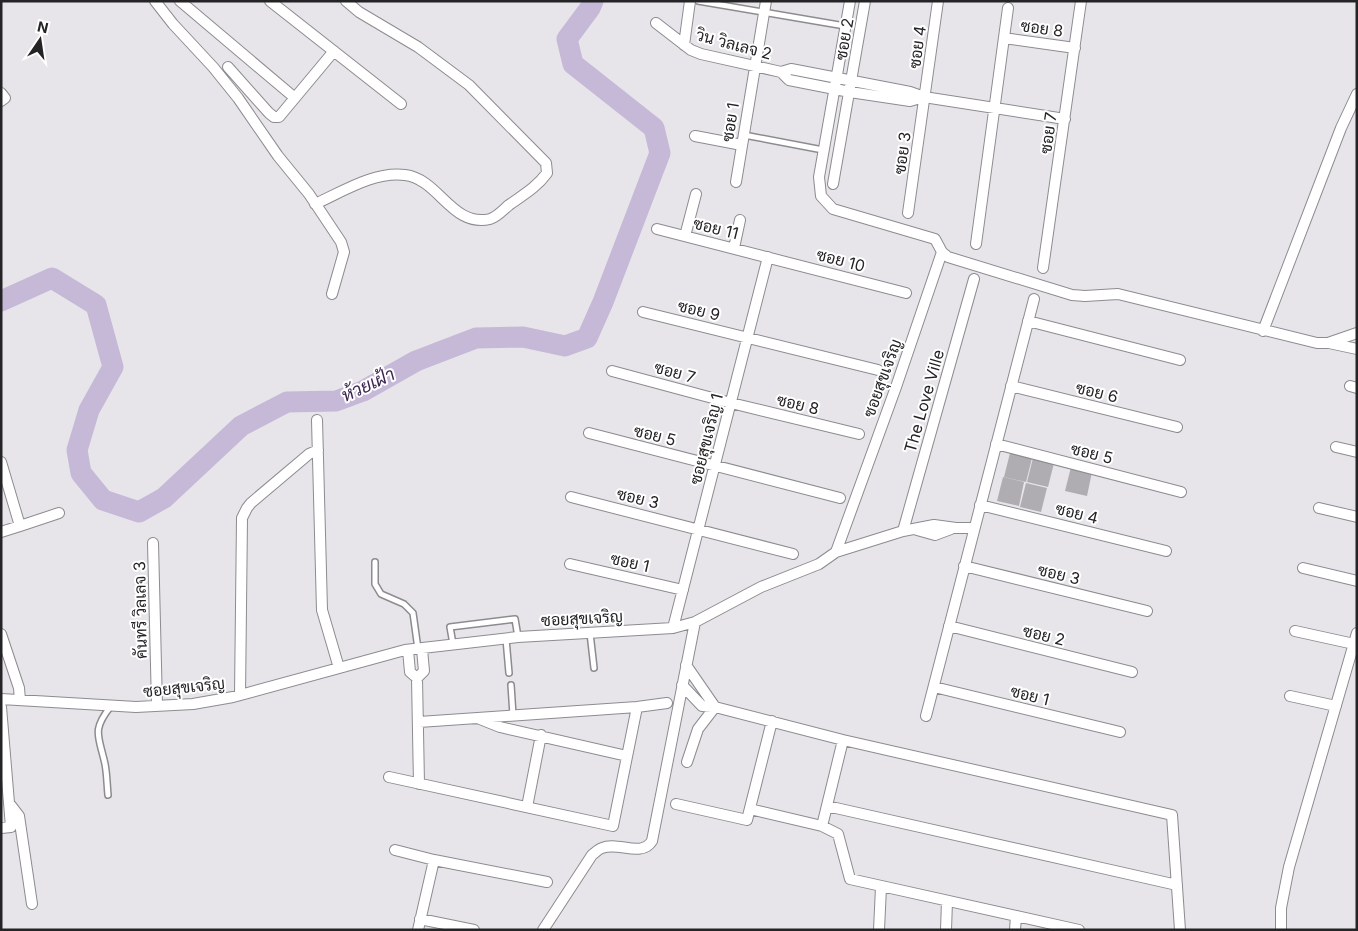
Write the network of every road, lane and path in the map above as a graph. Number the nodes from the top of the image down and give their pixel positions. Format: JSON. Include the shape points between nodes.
{"nodes":[{"id":1,"x":155,"y":1,"type":"edge"},
{"id":2,"x":180,"y":1,"type":"edge"},
{"id":3,"x":270,"y":1,"type":"edge"},
{"id":4,"x":346,"y":1,"type":"edge"},
{"id":5,"x":690,"y":1,"type":"edge"},
{"id":6,"x":698,"y":1,"type":"edge"},
{"id":7,"x":850,"y":1,"type":"edge"},
{"id":8,"x":865,"y":1,"type":"edge"},
{"id":9,"x":938,"y":1,"type":"edge"},
{"id":10,"x":1081,"y":1,"type":"edge"},
{"id":11,"x":765,"y":6,"type":"edge"},
{"id":12,"x":1008,"y":8,"type":"dead end"},
{"id":13,"x":656,"y":23,"type":"dead end"},
{"id":14,"x":845,"y":26,"type":"junction"},
{"id":15,"x":1004,"y":38,"type":"junction"},
{"id":16,"x":684,"y":45,"type":"junction"},
{"id":17,"x":1075,"y":48,"type":"junction"},
{"id":18,"x":334,"y":51,"type":"junction"},
{"id":19,"x":754,"y":66,"type":"junction"},
{"id":20,"x":228,"y":68,"type":"dead end"},
{"id":21,"x":781,"y":72,"type":"junction"},
{"id":22,"x":836,"y":78,"type":"junction"},
{"id":23,"x":851,"y":86,"type":"junction"},
{"id":24,"x":834,"y":89,"type":"junction"},
{"id":25,"x":1,"y":93,"type":"edge"},
{"id":26,"x":1357,"y":94,"type":"edge"},
{"id":27,"x":924,"y":97,"type":"junction"},
{"id":28,"x":295,"y":98,"type":"junction"},
{"id":29,"x":1,"y":101,"type":"edge"},
{"id":30,"x":401,"y":104,"type":"dead end"},
{"id":31,"x":994,"y":109,"type":"junction"},
{"id":32,"x":1065,"y":119,"type":"junction"},
{"id":33,"x":695,"y":136,"type":"dead end"},
{"id":34,"x":743,"y":140,"type":"junction"},
{"id":35,"x":823,"y":150,"type":"junction"},
{"id":36,"x":736,"y":182,"type":"dead end"},
{"id":37,"x":833,"y":184,"type":"dead end"},
{"id":38,"x":696,"y":194,"type":"dead end"},
{"id":39,"x":315,"y":204,"type":"junction"},
{"id":40,"x":908,"y":213,"type":"dead end"},
{"id":41,"x":740,"y":220,"type":"dead end"},
{"id":42,"x":657,"y":229,"type":"dead end"},
{"id":43,"x":685,"y":236,"type":"junction"},
{"id":44,"x":976,"y":244,"type":"dead end"},
{"id":45,"x":734,"y":248,"type":"junction"},
{"id":46,"x":942,"y":252,"type":"junction"},
{"id":47,"x":768,"y":257,"type":"junction"},
{"id":48,"x":1043,"y":268,"type":"dead end"},
{"id":49,"x":974,"y":279,"type":"dead end"},
{"id":50,"x":906,"y":293,"type":"dead end"},
{"id":51,"x":332,"y":294,"type":"dead end"},
{"id":52,"x":1034,"y":300,"type":"dead end"},
{"id":53,"x":643,"y":312,"type":"dead end"},
{"id":54,"x":1028,"y":321,"type":"junction"},
{"id":55,"x":1262,"y":331,"type":"junction"},
{"id":56,"x":1357,"y":333,"type":"edge"},
{"id":57,"x":747,"y":338,"type":"junction"},
{"id":58,"x":1328,"y":343,"type":"junction"},
{"id":59,"x":1357,"y":349,"type":"edge"},
{"id":60,"x":1180,"y":360,"type":"dead end"},
{"id":61,"x":878,"y":370,"type":"dead end"},
{"id":62,"x":612,"y":371,"type":"dead end"},
{"id":63,"x":1011,"y":386,"type":"junction"},
{"id":64,"x":731,"y":403,"type":"junction"},
{"id":65,"x":317,"y":420,"type":"dead end"},
{"id":66,"x":1177,"y":426,"type":"dead end"},
{"id":67,"x":588,"y":433,"type":"dead end"},
{"id":68,"x":859,"y":434,"type":"dead end"},
{"id":69,"x":996,"y":444,"type":"junction"},
{"id":70,"x":1336,"y":447,"type":"dead end"},
{"id":71,"x":318,"y":450,"type":"junction"},
{"id":72,"x":1357,"y":452,"type":"edge"},
{"id":73,"x":1,"y":462,"type":"edge"},
{"id":74,"x":715,"y":465,"type":"junction"},
{"id":75,"x":1181,"y":492,"type":"dead end"},
{"id":76,"x":571,"y":497,"type":"dead end"},
{"id":77,"x":840,"y":498,"type":"dead end"},
{"id":78,"x":980,"y":505,"type":"junction"},
{"id":79,"x":1319,"y":508,"type":"dead end"},
{"id":80,"x":59,"y":513,"type":"dead end"},
{"id":81,"x":1357,"y":517,"type":"edge"},
{"id":82,"x":20,"y":526,"type":"junction"},
{"id":83,"x":974,"y":528,"type":"junction"},
{"id":84,"x":698,"y":529,"type":"junction"},
{"id":85,"x":903,"y":531,"type":"junction"},
{"id":86,"x":1,"y":532,"type":"edge"},
{"id":87,"x":153,"y":543,"type":"dead end"},
{"id":88,"x":1166,"y":551,"type":"dead end"},
{"id":89,"x":836,"y":552,"type":"junction"},
{"id":90,"x":793,"y":554,"type":"dead end"},
{"id":91,"x":375,"y":562,"type":"dead end"},
{"id":92,"x":570,"y":564,"type":"dead end"},
{"id":93,"x":964,"y":566,"type":"junction"},
{"id":94,"x":1304,"y":568,"type":"dead end"},
{"id":95,"x":1357,"y":581,"type":"edge"},
{"id":96,"x":683,"y":590,"type":"junction"},
{"id":97,"x":1147,"y":611,"type":"dead end"},
{"id":98,"x":695,"y":622,"type":"junction"},
{"id":99,"x":949,"y":626,"type":"junction"},
{"id":100,"x":673,"y":628,"type":"junction"},
{"id":101,"x":1295,"y":631,"type":"dead end"},
{"id":102,"x":590,"y":632,"type":"junction"},
{"id":103,"x":1357,"y":633,"type":"edge"},
{"id":104,"x":1,"y":634,"type":"edge"},
{"id":105,"x":518,"y":637,"type":"junction"},
{"id":106,"x":506,"y":638,"type":"junction"},
{"id":107,"x":453,"y":644,"type":"junction"},
{"id":108,"x":1354,"y":644,"type":"junction"},
{"id":109,"x":416,"y":649,"type":"junction"},
{"id":110,"x":686,"y":665,"type":"junction"},
{"id":111,"x":339,"y":668,"type":"junction"},
{"id":112,"x":594,"y":668,"type":"dead end"},
{"id":113,"x":1132,"y":672,"type":"dead end"},
{"id":114,"x":509,"y":673,"type":"dead end"},
{"id":115,"x":511,"y":685,"type":"dead end"},
{"id":116,"x":682,"y":685,"type":"junction"},
{"id":117,"x":934,"y":687,"type":"junction"},
{"id":118,"x":240,"y":695,"type":"junction"},
{"id":119,"x":1290,"y":696,"type":"dead end"},
{"id":120,"x":1,"y":699,"type":"edge"},
{"id":121,"x":20,"y":700,"type":"junction"},
{"id":122,"x":667,"y":703,"type":"dead end"},
{"id":123,"x":111,"y":705,"type":"junction"},
{"id":124,"x":157,"y":706,"type":"junction"},
{"id":125,"x":1336,"y":706,"type":"junction"},
{"id":126,"x":1,"y":707,"type":"edge"},
{"id":127,"x":637,"y":707,"type":"junction"},
{"id":128,"x":715,"y":707,"type":"junction"},
{"id":129,"x":514,"y":715,"type":"junction"},
{"id":130,"x":926,"y":716,"type":"dead end"},
{"id":131,"x":478,"y":718,"type":"junction"},
{"id":132,"x":772,"y":721,"type":"junction"},
{"id":133,"x":419,"y":722,"type":"junction"},
{"id":134,"x":1120,"y":732,"type":"dead end"},
{"id":135,"x":541,"y":735,"type":"junction"},
{"id":136,"x":844,"y":740,"type":"junction"},
{"id":137,"x":627,"y":756,"type":"junction"},
{"id":138,"x":686,"y":762,"type":"dead end"},
{"id":139,"x":389,"y":777,"type":"dead end"},
{"id":140,"x":419,"y":784,"type":"junction"},
{"id":141,"x":108,"y":795,"type":"dead end"},
{"id":142,"x":9,"y":803,"type":"junction"},
{"id":143,"x":676,"y":804,"type":"dead end"},
{"id":144,"x":827,"y":806,"type":"junction"},
{"id":145,"x":527,"y":807,"type":"junction"},
{"id":146,"x":750,"y":809,"type":"junction"},
{"id":147,"x":822,"y":826,"type":"junction"},
{"id":148,"x":1,"y":828,"type":"edge"},
{"id":149,"x":395,"y":850,"type":"dead end"},
{"id":150,"x":434,"y":860,"type":"junction"},
{"id":151,"x":547,"y":882,"type":"dead end"},
{"id":152,"x":1177,"y":885,"type":"junction"},
{"id":153,"x":881,"y":887,"type":"junction"},
{"id":154,"x":947,"y":901,"type":"junction"},
{"id":155,"x":32,"y":904,"type":"dead end"},
{"id":156,"x":1016,"y":916,"type":"junction"},
{"id":157,"x":420,"y":919,"type":"junction"},
{"id":158,"x":418,"y":930,"type":"edge"},
{"id":159,"x":474,"y":930,"type":"edge"},
{"id":160,"x":543,"y":930,"type":"edge"},
{"id":161,"x":879,"y":930,"type":"edge"},
{"id":162,"x":946,"y":930,"type":"edge"},
{"id":163,"x":1015,"y":930,"type":"edge"},
{"id":164,"x":1079,"y":930,"type":"edge"},
{"id":165,"x":1180,"y":930,"type":"edge"},
{"id":166,"x":1281,"y":930,"type":"edge"}],
"edges":[{"from":1,"to":39,"type":"street","via":[[238,98]]},
{"from":2,"to":28,"type":"street"},
{"from":3,"to":18,"type":"street"},
{"from":4,"to":39,"type":"street","via":[[418,47],[468,85],[546,162],[547,174],[491,218],[472,219],[460,214],[423,182],[407,175],[389,175],[368,181]]},
{"from":5,"to":16,"type":"street"},
{"from":6,"to":11,"type":"lane"},
{"from":7,"to":14,"type":"street"},
{"from":8,"to":23,"type":"street","name":"ซอย 2"},
{"from":9,"to":27,"type":"street","name":"ซอย 4"},
{"from":10,"to":17,"type":"street","name":"ซอย 7"},
{"from":11,"to":14,"type":"lane"},
{"from":11,"to":19,"type":"street"},
{"from":12,"to":15,"type":"street"},
{"from":13,"to":16,"type":"street","name":"วิน วิลเลจ 2"},
{"from":14,"to":22,"type":"street"},
{"from":15,"to":17,"type":"street","name":"ซอย 8"},
{"from":15,"to":31,"type":"street"},
{"from":16,"to":19,"type":"street","name":"วิน วิลเลจ 2","via":[[701,54]]},
{"from":17,"to":32,"type":"street","name":"ซอย 7"},
{"from":18,"to":28,"type":"street"},
{"from":18,"to":30,"type":"street"},
{"from":19,"to":21,"type":"street","name":"วิน วิลเลจ 2"},
{"from":19,"to":34,"type":"street","name":"ซอย 1"},
{"from":20,"to":28,"type":"street","via":[[274,117],[279,117]]},
{"from":21,"to":22,"type":"street","name":"วิน วิลเลจ 2","via":[[791,69]]},
{"from":21,"to":24,"type":"street","name":"วิน วิลเลจ 2","via":[[789,80]]},
{"from":22,"to":23,"type":"street","name":"วิน วิลเลจ 2"},
{"from":22,"to":24,"type":"street"},
{"from":23,"to":24,"type":"street","name":"วิน วิลเลจ 2"},
{"from":23,"to":27,"type":"street","via":[[910,92]]},
{"from":23,"to":37,"type":"street"},
{"from":24,"to":35,"type":"street"},
{"from":25,"to":29,"type":"street","via":[[5,98]]},
{"from":26,"to":55,"type":"street"},
{"from":27,"to":31,"type":"street"},
{"from":27,"to":40,"type":"street","name":"ซอย 3"},
{"from":31,"to":32,"type":"street"},
{"from":31,"to":44,"type":"street"},
{"from":32,"to":48,"type":"street","name":"ซอย 7"},
{"from":33,"to":34,"type":"street"},
{"from":34,"to":35,"type":"lane"},
{"from":34,"to":36,"type":"street","name":"ซอย 1"},
{"from":35,"to":46,"type":"street","via":[[818,178],[820,196],[833,209],[935,239]]},
{"from":38,"to":43,"type":"street"},
{"from":39,"to":51,"type":"street","via":[[344,249]]},
{"from":41,"to":45,"type":"street"},
{"from":42,"to":43,"type":"street","name":"ซอย 11"},
{"from":43,"to":45,"type":"street","name":"ซอย 11"},
{"from":45,"to":47,"type":"street","name":"ซอย 11"},
{"from":46,"to":55,"type":"street","via":[[948,257],[1072,295],[1118,294]]},
{"from":46,"to":89,"type":"street","name":"ซอยสุขเจริญ"},
{"from":47,"to":50,"type":"street","name":"ซอย 10"},
{"from":47,"to":57,"type":"street","name":"ซอยสุขเจริญ 1"},
{"from":49,"to":85,"type":"street","name":"The Love Ville"},
{"from":52,"to":54,"type":"street"},
{"from":53,"to":57,"type":"street","name":"ซอย 9"},
{"from":54,"to":60,"type":"street"},
{"from":54,"to":63,"type":"street"},
{"from":55,"to":58,"type":"street"},
{"from":56,"to":58,"type":"street"},
{"from":57,"to":61,"type":"street"},
{"from":57,"to":64,"type":"street","name":"ซอยสุขเจริญ 1"},
{"from":58,"to":59,"type":"street"},
{"from":62,"to":64,"type":"street","name":"ซอย 7"},
{"from":63,"to":66,"type":"street","name":"ซอย 6"},
{"from":63,"to":69,"type":"street"},
{"from":64,"to":68,"type":"street","name":"ซอย 8"},
{"from":64,"to":74,"type":"street","name":"ซอยสุขเจริญ 1"},
{"from":65,"to":71,"type":"street"},
{"from":67,"to":74,"type":"street","name":"ซอย 5"},
{"from":69,"to":75,"type":"street","name":"ซอย 5"},
{"from":69,"to":78,"type":"street"},
{"from":70,"to":72,"type":"street"},
{"from":71,"to":111,"type":"street","via":[[322,610]]},
{"from":71,"to":118,"type":"street","via":[[251,503],[242,518]]},
{"from":73,"to":82,"type":"street"},
{"from":74,"to":77,"type":"street"},
{"from":74,"to":84,"type":"street","name":"ซอยสุขเจริญ 1"},
{"from":76,"to":84,"type":"street","name":"ซอย 3"},
{"from":78,"to":83,"type":"street"},
{"from":78,"to":88,"type":"street","name":"ซอย 4"},
{"from":79,"to":81,"type":"street"},
{"from":80,"to":82,"type":"street"},
{"from":82,"to":86,"type":"street"},
{"from":83,"to":85,"type":"street","via":[[934,525]]},
{"from":83,"to":93,"type":"street"},
{"from":84,"to":90,"type":"street"},
{"from":84,"to":96,"type":"street","name":"ซอยสุขเจริญ 1"},
{"from":85,"to":89,"type":"street"},
{"from":87,"to":124,"type":"street","name":"คันทรี วิลเลจ 3"},
{"from":89,"to":98,"type":"street","name":"ซอยสุขเจริญ","via":[[819,564],[761,587]]},
{"from":91,"to":109,"type":"lane","via":[[375,584],[381,594],[404,604],[413,613]]},
{"from":92,"to":96,"type":"street","name":"ซอย 1"},
{"from":93,"to":97,"type":"street","name":"ซอย 3"},
{"from":93,"to":99,"type":"street"},
{"from":94,"to":95,"type":"street"},
{"from":96,"to":100,"type":"street","name":"ซอยสุขเจริญ 1"},
{"from":98,"to":100,"type":"street","name":"ซอยสุขเจริญ"},
{"from":98,"to":110,"type":"street"},
{"from":99,"to":113,"type":"street","name":"ซอย 2"},
{"from":99,"to":117,"type":"street"},
{"from":100,"to":102,"type":"street","name":"ซอยสุขเจริญ"},
{"from":101,"to":108,"type":"street"},
{"from":102,"to":105,"type":"street","name":"ซอยสุขเจริญ"},
{"from":102,"to":112,"type":"lane"},
{"from":103,"to":108,"type":"street"},
{"from":104,"to":121,"type":"street"},
{"from":105,"to":106,"type":"street","name":"ซอยสุขเจริญ"},
{"from":105,"to":107,"type":"lane","via":[[515,619],[450,626]]},
{"from":106,"to":107,"type":"street","name":"ซอยสุขเจริญ"},
{"from":106,"to":114,"type":"lane"},
{"from":107,"to":109,"type":"street","name":"ซอยสุขเจริญ"},
{"from":108,"to":125,"type":"street"},
{"from":109,"to":111,"type":"street","name":"ซอยสุขเจริญ"},
{"from":109,"to":133,"type":"street","via":[[410,672],[417,678]]},
{"from":110,"to":116,"type":"street"},
{"from":110,"to":128,"type":"street"},
{"from":111,"to":118,"type":"street","name":"ซอยสุขเจริญ"},
{"from":115,"to":129,"type":"lane"},
{"from":116,"to":128,"type":"street","via":[[702,706]]},
{"from":116,"to":160,"type":"street","via":[[652,841],[643,849],[616,846],[602,848],[592,855]]},
{"from":117,"to":130,"type":"street"},
{"from":117,"to":134,"type":"street","name":"ซอย 1"},
{"from":118,"to":124,"type":"street","name":"ซอยสุขเจริญ","via":[[193,704]]},
{"from":119,"to":125,"type":"street"},
{"from":120,"to":121,"type":"street","name":"ซอยสุขเจริญ"},
{"from":121,"to":123,"type":"street","name":"ซอยสุขเจริญ"},
{"from":122,"to":127,"type":"street"},
{"from":123,"to":124,"type":"street","name":"ซอยสุขเจริญ"},
{"from":123,"to":141,"type":"lane","via":[[97,730]]},
{"from":125,"to":166,"type":"street","via":[[1289,866],[1281,908]]},
{"from":126,"to":142,"type":"street"},
{"from":127,"to":129,"type":"street"},
{"from":127,"to":137,"type":"street"},
{"from":128,"to":132,"type":"street"},
{"from":128,"to":138,"type":"street","via":[[698,729]]},
{"from":129,"to":131,"type":"street"},
{"from":131,"to":133,"type":"street"},
{"from":131,"to":135,"type":"street","via":[[500,727]]},
{"from":132,"to":136,"type":"street"},
{"from":132,"to":146,"type":"street"},
{"from":133,"to":140,"type":"street"},
{"from":135,"to":137,"type":"street"},
{"from":135,"to":145,"type":"street"},
{"from":136,"to":144,"type":"street"},
{"from":136,"to":152,"type":"street","via":[[1172,815]]},
{"from":137,"to":145,"type":"street","via":[[613,826]]},
{"from":139,"to":140,"type":"street"},
{"from":140,"to":145,"type":"street"},
{"from":142,"to":148,"type":"street","via":[[11,827]]},
{"from":142,"to":155,"type":"street","via":[[19,816]]},
{"from":143,"to":146,"type":"street","via":[[747,820]]},
{"from":144,"to":147,"type":"street"},
{"from":144,"to":152,"type":"street"},
{"from":146,"to":147,"type":"street"},
{"from":147,"to":153,"type":"street","via":[[838,834],[850,879]]},
{"from":149,"to":150,"type":"street"},
{"from":150,"to":151,"type":"street"},
{"from":150,"to":157,"type":"street"},
{"from":152,"to":165,"type":"street"},
{"from":153,"to":154,"type":"street"},
{"from":153,"to":161,"type":"street"},
{"from":154,"to":156,"type":"street"},
{"from":154,"to":162,"type":"street"},
{"from":156,"to":163,"type":"street"},
{"from":156,"to":164,"type":"street"},
{"from":157,"to":158,"type":"street"},
{"from":157,"to":159,"type":"street"}]}
